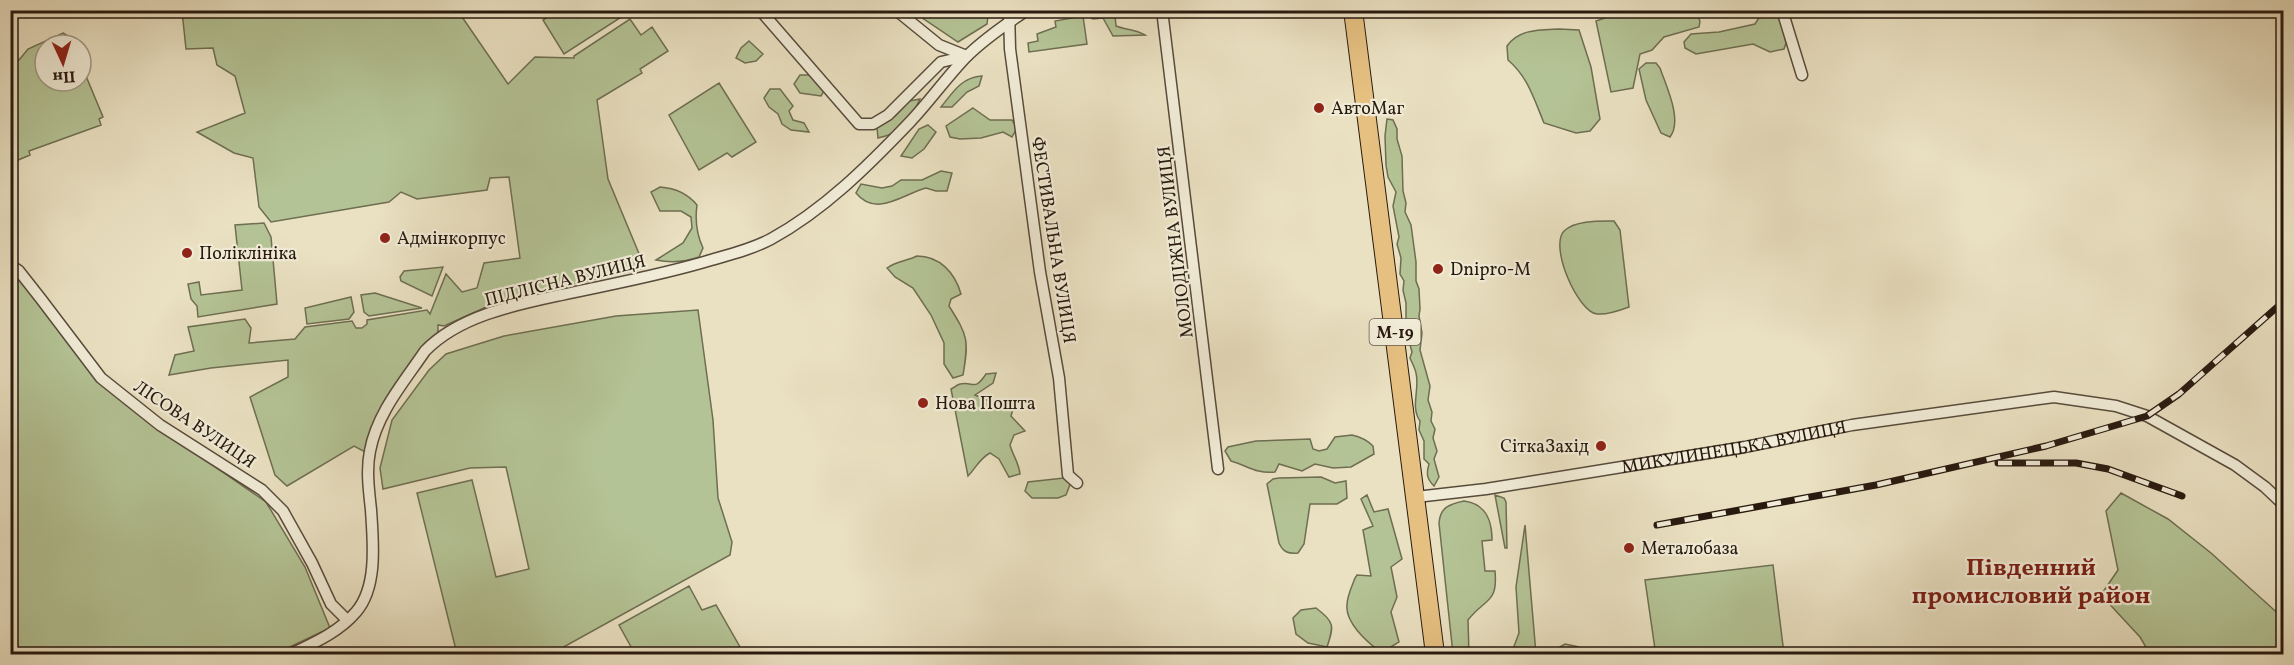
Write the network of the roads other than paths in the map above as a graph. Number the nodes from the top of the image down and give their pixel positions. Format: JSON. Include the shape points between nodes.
{"nodes":[{"id":1,"x":760,"y":10,"type":"edge"},
{"id":2,"x":896,"y":10,"type":"edge"},
{"id":3,"x":1028,"y":10,"type":"edge"},
{"id":4,"x":1162,"y":10,"type":"edge"},
{"id":5,"x":1353,"y":10,"type":"edge"},
{"id":6,"x":1782,"y":10,"type":"edge"},
{"id":7,"x":1010,"y":16,"type":"edge"},
{"id":8,"x":967,"y":56,"type":"junction"},
{"id":9,"x":1802,"y":75,"type":"dead end"},
{"id":10,"x":10,"y":265,"type":"edge"},
{"id":11,"x":1218,"y":469,"type":"dead end"},
{"id":12,"x":1077,"y":483,"type":"dead end"},
{"id":13,"x":1416,"y":497,"type":"junction"},
{"id":14,"x":2283,"y":505,"type":"edge"},
{"id":15,"x":347,"y":620,"type":"junction"},
{"id":16,"x":291,"y":654,"type":"edge"},
{"id":17,"x":1435,"y":654,"type":"edge"}],
"edges":[{"from":1,"to":8,"type":"street","via":[[859,124],[873,124],[888,115],[941,62]]},
{"from":2,"to":8,"type":"street","via":[[939,45]]},
{"from":3,"to":7,"type":"street","name":"ПІДЛІСНА ВУЛИЦЯ"},
{"from":4,"to":11,"type":"street","name":"МОЛОДІЖНА ВУЛИЦЯ"},
{"from":5,"to":13,"type":"highway","number":"М-19"},
{"from":6,"to":9,"type":"street"},
{"from":7,"to":8,"type":"street","name":"ПІДЛІСНА ВУЛИЦЯ"},
{"from":7,"to":12,"type":"street","name":"ФЕСТИВАЛЬНА ВУЛИЦЯ","via":[[1010,49],[1040,272],[1059,378],[1068,476]]},
{"from":8,"to":15,"type":"street","name":"ПІДЛІСНА ВУЛИЦЯ","via":[[850,183],[770,239],[742,252],[687,267],[493,312],[444,334],[424,351],[373,436],[368,478],[373,565],[363,601]]},
{"from":10,"to":15,"type":"street","name":"ЛІСОВА ВУЛИЦЯ","via":[[101,378],[160,425],[262,490],[283,511],[331,604]]},
{"from":13,"to":14,"type":"street","name":"МИКУЛИНЕЦЬКА ВУЛИЦЯ","via":[[1722,451],[1852,425],[2054,397],[2116,406],[2146,416],[2235,465]]},
{"from":13,"to":17,"type":"highway","number":"М-19"},
{"from":15,"to":16,"type":"street","name":"ПІДЛІСНА ВУЛИЦЯ","via":[[326,637]]}]}
